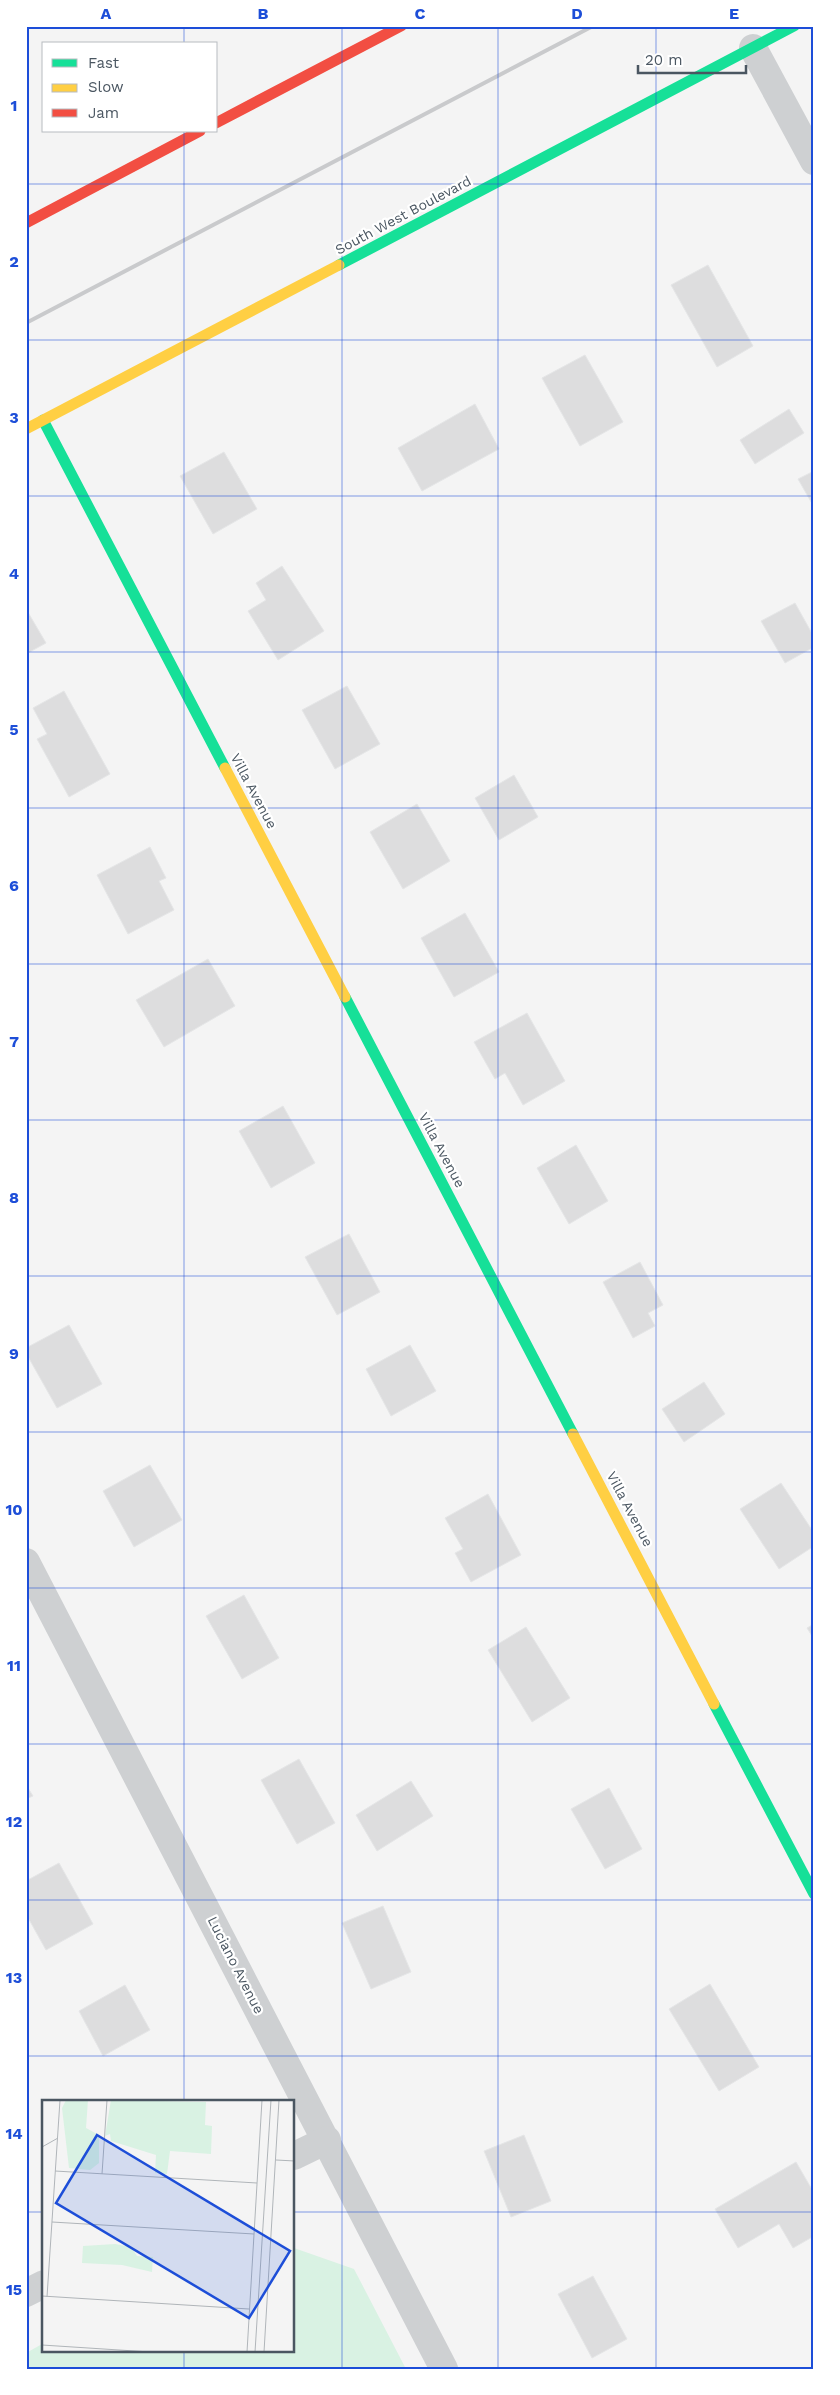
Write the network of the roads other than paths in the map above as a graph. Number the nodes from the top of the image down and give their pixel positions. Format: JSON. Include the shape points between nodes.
{"nodes":[{"id":1,"x":401,"y":26,"type":"edge"},
{"id":2,"x":794,"y":26,"type":"edge"},
{"id":3,"x":753,"y":48,"type":"junction"},
{"id":4,"x":218,"y":122,"type":"edge"},
{"id":5,"x":198,"y":132,"type":"edge"},
{"id":6,"x":814,"y":161,"type":"edge"},
{"id":7,"x":26,"y":223,"type":"edge"},
{"id":8,"x":44,"y":420,"type":"junction"},
{"id":9,"x":26,"y":429,"type":"edge"},
{"id":10,"x":26,"y":1562,"type":"edge"},
{"id":11,"x":814,"y":1894,"type":"edge"},
{"id":12,"x":326,"y":2140,"type":"junction"},
{"id":13,"x":295,"y":2156,"type":"edge"},
{"id":14,"x":42,"y":2285,"type":"edge"},
{"id":15,"x":26,"y":2293,"type":"edge"},
{"id":16,"x":444,"y":2369,"type":"edge"}],
"edges":[{"from":1,"to":4,"type":"street"},
{"from":2,"to":3,"type":"street","name":"South West Boulevard"},
{"from":3,"to":6,"type":"street"},
{"from":3,"to":8,"type":"street","name":"South West Boulevard"},
{"from":5,"to":7,"type":"street"},
{"from":8,"to":9,"type":"street","name":"South West Boulevard"},
{"from":8,"to":11,"type":"street","name":"Villa Avenue"},
{"from":10,"to":12,"type":"street","name":"Luciano Avenue"},
{"from":12,"to":13,"type":"street"},
{"from":12,"to":16,"type":"street","name":"Luciano Avenue"},
{"from":14,"to":15,"type":"street"}]}
